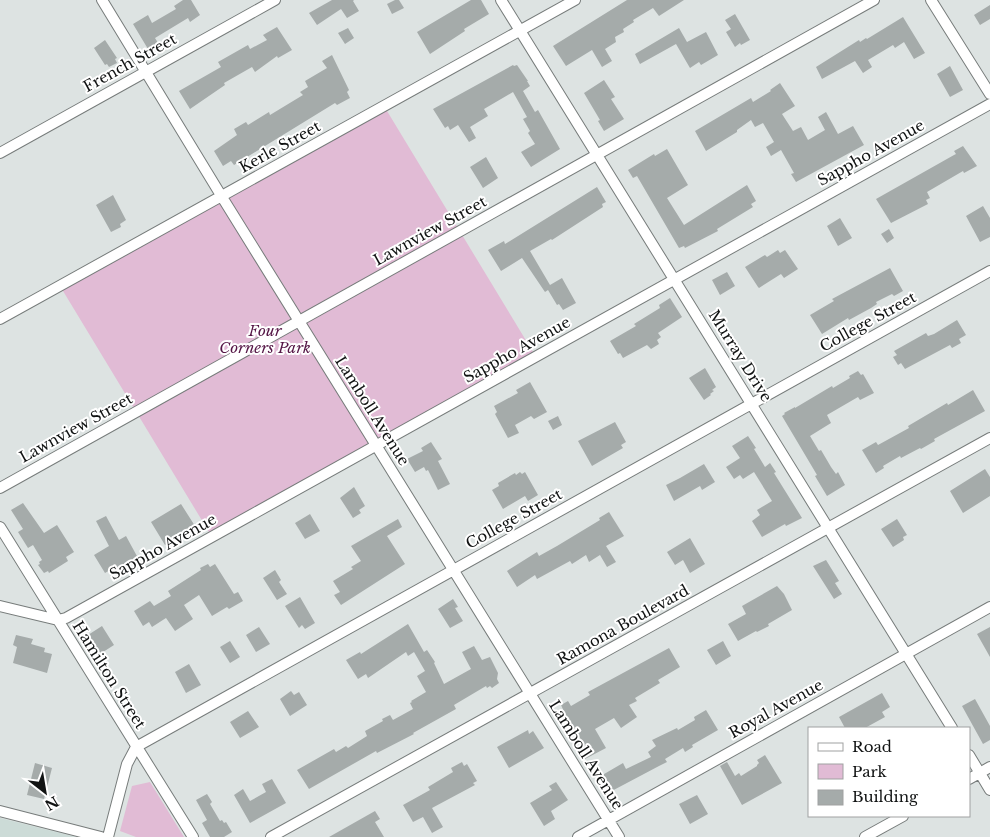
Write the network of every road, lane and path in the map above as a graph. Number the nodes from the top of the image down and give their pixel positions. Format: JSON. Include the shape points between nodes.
{"nodes":[{"id":1,"x":102,"y":0,"type":"edge"},
{"id":2,"x":275,"y":0,"type":"edge"},
{"id":3,"x":501,"y":0,"type":"edge"},
{"id":4,"x":575,"y":0,"type":"edge"},
{"id":5,"x":874,"y":0,"type":"edge"},
{"id":6,"x":931,"y":0,"type":"edge"},
{"id":7,"x":520,"y":31,"type":"junction"},
{"id":8,"x":147,"y":71,"type":"junction"},
{"id":9,"x":990,"y":94,"type":"edge"},
{"id":10,"x":990,"y":104,"type":"edge"},
{"id":11,"x":0,"y":153,"type":"edge"},
{"id":12,"x":598,"y":155,"type":"junction"},
{"id":13,"x":222,"y":197,"type":"junction"},
{"id":14,"x":990,"y":272,"type":"edge"},
{"id":15,"x":675,"y":280,"type":"junction"},
{"id":16,"x":0,"y":319,"type":"edge"},
{"id":17,"x":299,"y":322,"type":"junction"},
{"id":18,"x":752,"y":404,"type":"junction"},
{"id":19,"x":990,"y":438,"type":"edge"},
{"id":20,"x":376,"y":446,"type":"junction"},
{"id":21,"x":0,"y":488,"type":"edge"},
{"id":22,"x":0,"y":527,"type":"edge"},
{"id":23,"x":828,"y":528,"type":"junction"},
{"id":24,"x":454,"y":570,"type":"junction"},
{"id":25,"x":0,"y":606,"type":"edge"},
{"id":26,"x":990,"y":607,"type":"edge"},
{"id":27,"x":58,"y":620,"type":"junction"},
{"id":28,"x":906,"y":653,"type":"junction"},
{"id":29,"x":530,"y":694,"type":"junction"},
{"id":30,"x":951,"y":727,"type":"edge"},
{"id":31,"x":136,"y":747,"type":"junction"},
{"id":32,"x":970,"y":757,"type":"edge"},
{"id":33,"x":990,"y":768,"type":"edge"},
{"id":34,"x":980,"y":773,"type":"junction"},
{"id":35,"x":970,"y":778,"type":"edge"},
{"id":36,"x":990,"y":790,"type":"edge"},
{"id":37,"x":0,"y":811,"type":"edge"},
{"id":38,"x":901,"y":817,"type":"edge"},
{"id":39,"x":609,"y":820,"type":"junction"},
{"id":40,"x":101,"y":837,"type":"edge"},
{"id":41,"x":108,"y":837,"type":"edge"},
{"id":42,"x":193,"y":837,"type":"edge"},
{"id":43,"x":271,"y":837,"type":"edge"},
{"id":44,"x":578,"y":837,"type":"edge"},
{"id":45,"x":620,"y":837,"type":"edge"},
{"id":46,"x":865,"y":837,"type":"edge"}],
"edges":[{"from":1,"to":8,"type":"street","name":"Lamboll Avenue"},
{"from":2,"to":8,"type":"street","name":"French Street"},
{"from":3,"to":7,"type":"street","name":"Murray Drive"},
{"from":4,"to":7,"type":"street","name":"Kerle Street"},
{"from":5,"to":12,"type":"street","name":"Lawnview Street"},
{"from":6,"to":9,"type":"street"},
{"from":7,"to":12,"type":"street","name":"Murray Drive"},
{"from":7,"to":13,"type":"street","name":"Kerle Street"},
{"from":8,"to":11,"type":"street","name":"French Street"},
{"from":8,"to":13,"type":"street","name":"Lamboll Avenue"},
{"from":10,"to":15,"type":"street","name":"Sappho Avenue"},
{"from":12,"to":15,"type":"street","name":"Murray Drive"},
{"from":12,"to":17,"type":"street","name":"Lawnview Street"},
{"from":13,"to":16,"type":"street","name":"Kerle Street"},
{"from":13,"to":17,"type":"street","name":"Lamboll Avenue"},
{"from":14,"to":18,"type":"street","name":"College Street"},
{"from":15,"to":18,"type":"street","name":"Murray Drive"},
{"from":15,"to":20,"type":"street","name":"Sappho Avenue"},
{"from":17,"to":20,"type":"street","name":"Lamboll Avenue"},
{"from":17,"to":21,"type":"street","name":"Lawnview Street"},
{"from":18,"to":23,"type":"street","name":"Murray Drive"},
{"from":18,"to":24,"type":"street","name":"College Street"},
{"from":19,"to":23,"type":"street","name":"Ramona Boulevard"},
{"from":20,"to":24,"type":"street","name":"Lamboll Avenue"},
{"from":20,"to":27,"type":"street","name":"Sappho Avenue"},
{"from":22,"to":27,"type":"street","name":"Hamilton Street"},
{"from":23,"to":28,"type":"street","name":"Murray Drive"},
{"from":23,"to":29,"type":"street","name":"Ramona Boulevard"},
{"from":24,"to":29,"type":"street","name":"Lamboll Avenue"},
{"from":24,"to":31,"type":"street","name":"College Street"},
{"from":25,"to":27,"type":"street"},
{"from":26,"to":28,"type":"street","name":"Royal Avenue"},
{"from":27,"to":31,"type":"street","name":"Hamilton Street"},
{"from":28,"to":30,"type":"street","name":"Murray Drive"},
{"from":28,"to":39,"type":"street","name":"Royal Avenue"},
{"from":29,"to":39,"type":"street","name":"Lamboll Avenue"},
{"from":29,"to":43,"type":"street","name":"Ramona Boulevard"},
{"from":31,"to":41,"type":"street","via":[[127,764]]},
{"from":31,"to":42,"type":"street","name":"Hamilton Street"},
{"from":32,"to":34,"type":"street"},
{"from":33,"to":34,"type":"street"},
{"from":34,"to":35,"type":"street"},
{"from":34,"to":36,"type":"street"},
{"from":37,"to":40,"type":"street"},
{"from":38,"to":46,"type":"street"},
{"from":39,"to":44,"type":"street","name":"Royal Avenue"},
{"from":39,"to":45,"type":"street","name":"Lamboll Avenue"}]}
